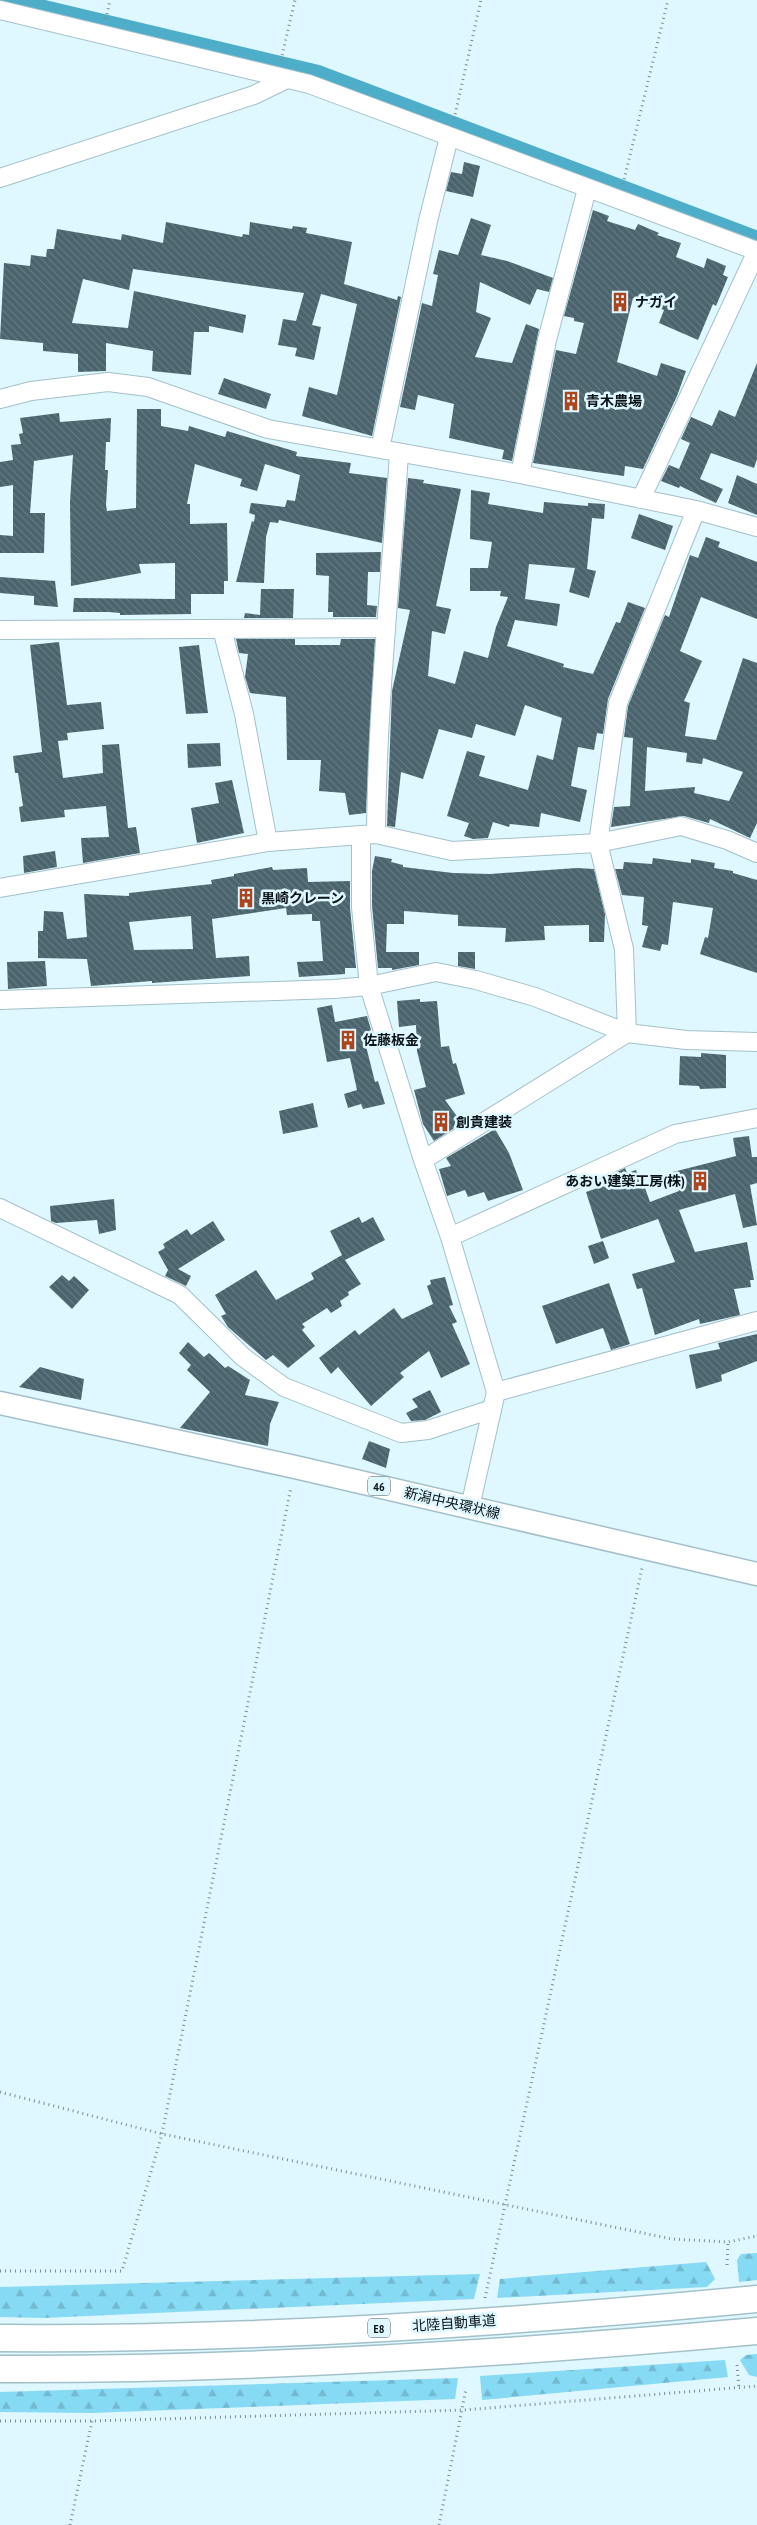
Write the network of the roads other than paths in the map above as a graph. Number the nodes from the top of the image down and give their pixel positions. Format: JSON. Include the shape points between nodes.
{"nodes":[{"id":1,"x":0,"y":10,"type":"edge"},
{"id":2,"x":281,"y":78,"type":"junction"},
{"id":3,"x":450,"y":137,"type":"junction"},
{"id":4,"x":0,"y":178,"type":"edge"},
{"id":5,"x":587,"y":189,"type":"junction"},
{"id":6,"x":757,"y":251,"type":"edge"},
{"id":7,"x":0,"y":399,"type":"edge"},
{"id":8,"x":380,"y":449,"type":"junction"},
{"id":9,"x":399,"y":453,"type":"junction"},
{"id":10,"x":520,"y":474,"type":"junction"},
{"id":11,"x":641,"y":499,"type":"junction"},
{"id":12,"x":696,"y":510,"type":"junction"},
{"id":13,"x":757,"y":527,"type":"edge"},
{"id":14,"x":386,"y":628,"type":"junction"},
{"id":15,"x":222,"y":629,"type":"junction"},
{"id":16,"x":0,"y":630,"type":"edge"},
{"id":17,"x":369,"y":834,"type":"junction"},
{"id":18,"x":268,"y":842,"type":"junction"},
{"id":19,"x":598,"y":843,"type":"junction"},
{"id":20,"x":757,"y":853,"type":"edge"},
{"id":21,"x":0,"y":888,"type":"edge"},
{"id":22,"x":369,"y":986,"type":"junction"},
{"id":23,"x":0,"y":1000,"type":"edge"},
{"id":24,"x":627,"y":1032,"type":"junction"},
{"id":25,"x":757,"y":1042,"type":"edge"},
{"id":26,"x":757,"y":1118,"type":"edge"},
{"id":27,"x":423,"y":1160,"type":"junction"},
{"id":28,"x":0,"y":1208,"type":"edge"},
{"id":29,"x":450,"y":1238,"type":"junction"},
{"id":30,"x":757,"y":1321,"type":"edge"},
{"id":31,"x":494,"y":1401,"type":"junction"},
{"id":32,"x":0,"y":1403,"type":"edge"},
{"id":33,"x":470,"y":1507,"type":"junction"},
{"id":34,"x":757,"y":1574,"type":"edge"},
{"id":35,"x":757,"y":2299,"type":"edge"},
{"id":36,"x":757,"y":2331,"type":"edge"},
{"id":37,"x":0,"y":2338,"type":"edge"},
{"id":38,"x":0,"y":2369,"type":"edge"}],
"edges":[{"from":1,"to":2,"type":"street"},
{"from":2,"to":3,"type":"street","via":[[309,84]]},
{"from":2,"to":4,"type":"street","via":[[254,95]]},
{"from":3,"to":5,"type":"street"},
{"from":3,"to":8,"type":"street","via":[[428,222]]},
{"from":5,"to":6,"type":"street"},
{"from":5,"to":10,"type":"street","via":[[547,340]]},
{"from":6,"to":11,"type":"street"},
{"from":7,"to":8,"type":"street","via":[[31,391],[108,382],[148,387],[268,429]]},
{"from":8,"to":9,"type":"street"},
{"from":9,"to":10,"type":"street"},
{"from":9,"to":14,"type":"street"},
{"from":10,"to":11,"type":"street"},
{"from":11,"to":12,"type":"street"},
{"from":12,"to":13,"type":"street"},
{"from":12,"to":19,"type":"street","via":[[618,703]]},
{"from":14,"to":15,"type":"street"},
{"from":14,"to":17,"type":"street","via":[[376,794]]},
{"from":15,"to":16,"type":"street"},
{"from":15,"to":18,"type":"street","via":[[244,714]]},
{"from":17,"to":18,"type":"street"},
{"from":17,"to":19,"type":"street","via":[[452,851]]},
{"from":17,"to":22,"type":"street","via":[[361,907]]},
{"from":18,"to":21,"type":"street"},
{"from":19,"to":20,"type":"street","via":[[680,826]]},
{"from":19,"to":24,"type":"street","via":[[624,949]]},
{"from":22,"to":23,"type":"street"},
{"from":22,"to":24,"type":"street","via":[[436,972],[536,997]]},
{"from":22,"to":27,"type":"street"},
{"from":24,"to":25,"type":"street","via":[[686,1040]]},
{"from":24,"to":27,"type":"street"},
{"from":26,"to":29,"type":"street","via":[[675,1134]]},
{"from":27,"to":29,"type":"street"},
{"from":28,"to":31,"type":"street","via":[[180,1295],[242,1357],[284,1387],[401,1433],[428,1430]]},
{"from":29,"to":31,"type":"street"},
{"from":30,"to":31,"type":"street"},
{"from":31,"to":33,"type":"street"},
{"from":32,"to":33,"type":"main road","name":"新潟中央環状線","number":"46"},
{"from":33,"to":34,"type":"main road","name":"新潟中央環状線","number":"46"},
{"from":35,"to":37,"type":"highway","name":"北陸自動車道","number":"E8","via":[[627,2312],[293,2333]]},
{"from":36,"to":38,"type":"highway","via":[[300,2364]]}]}
